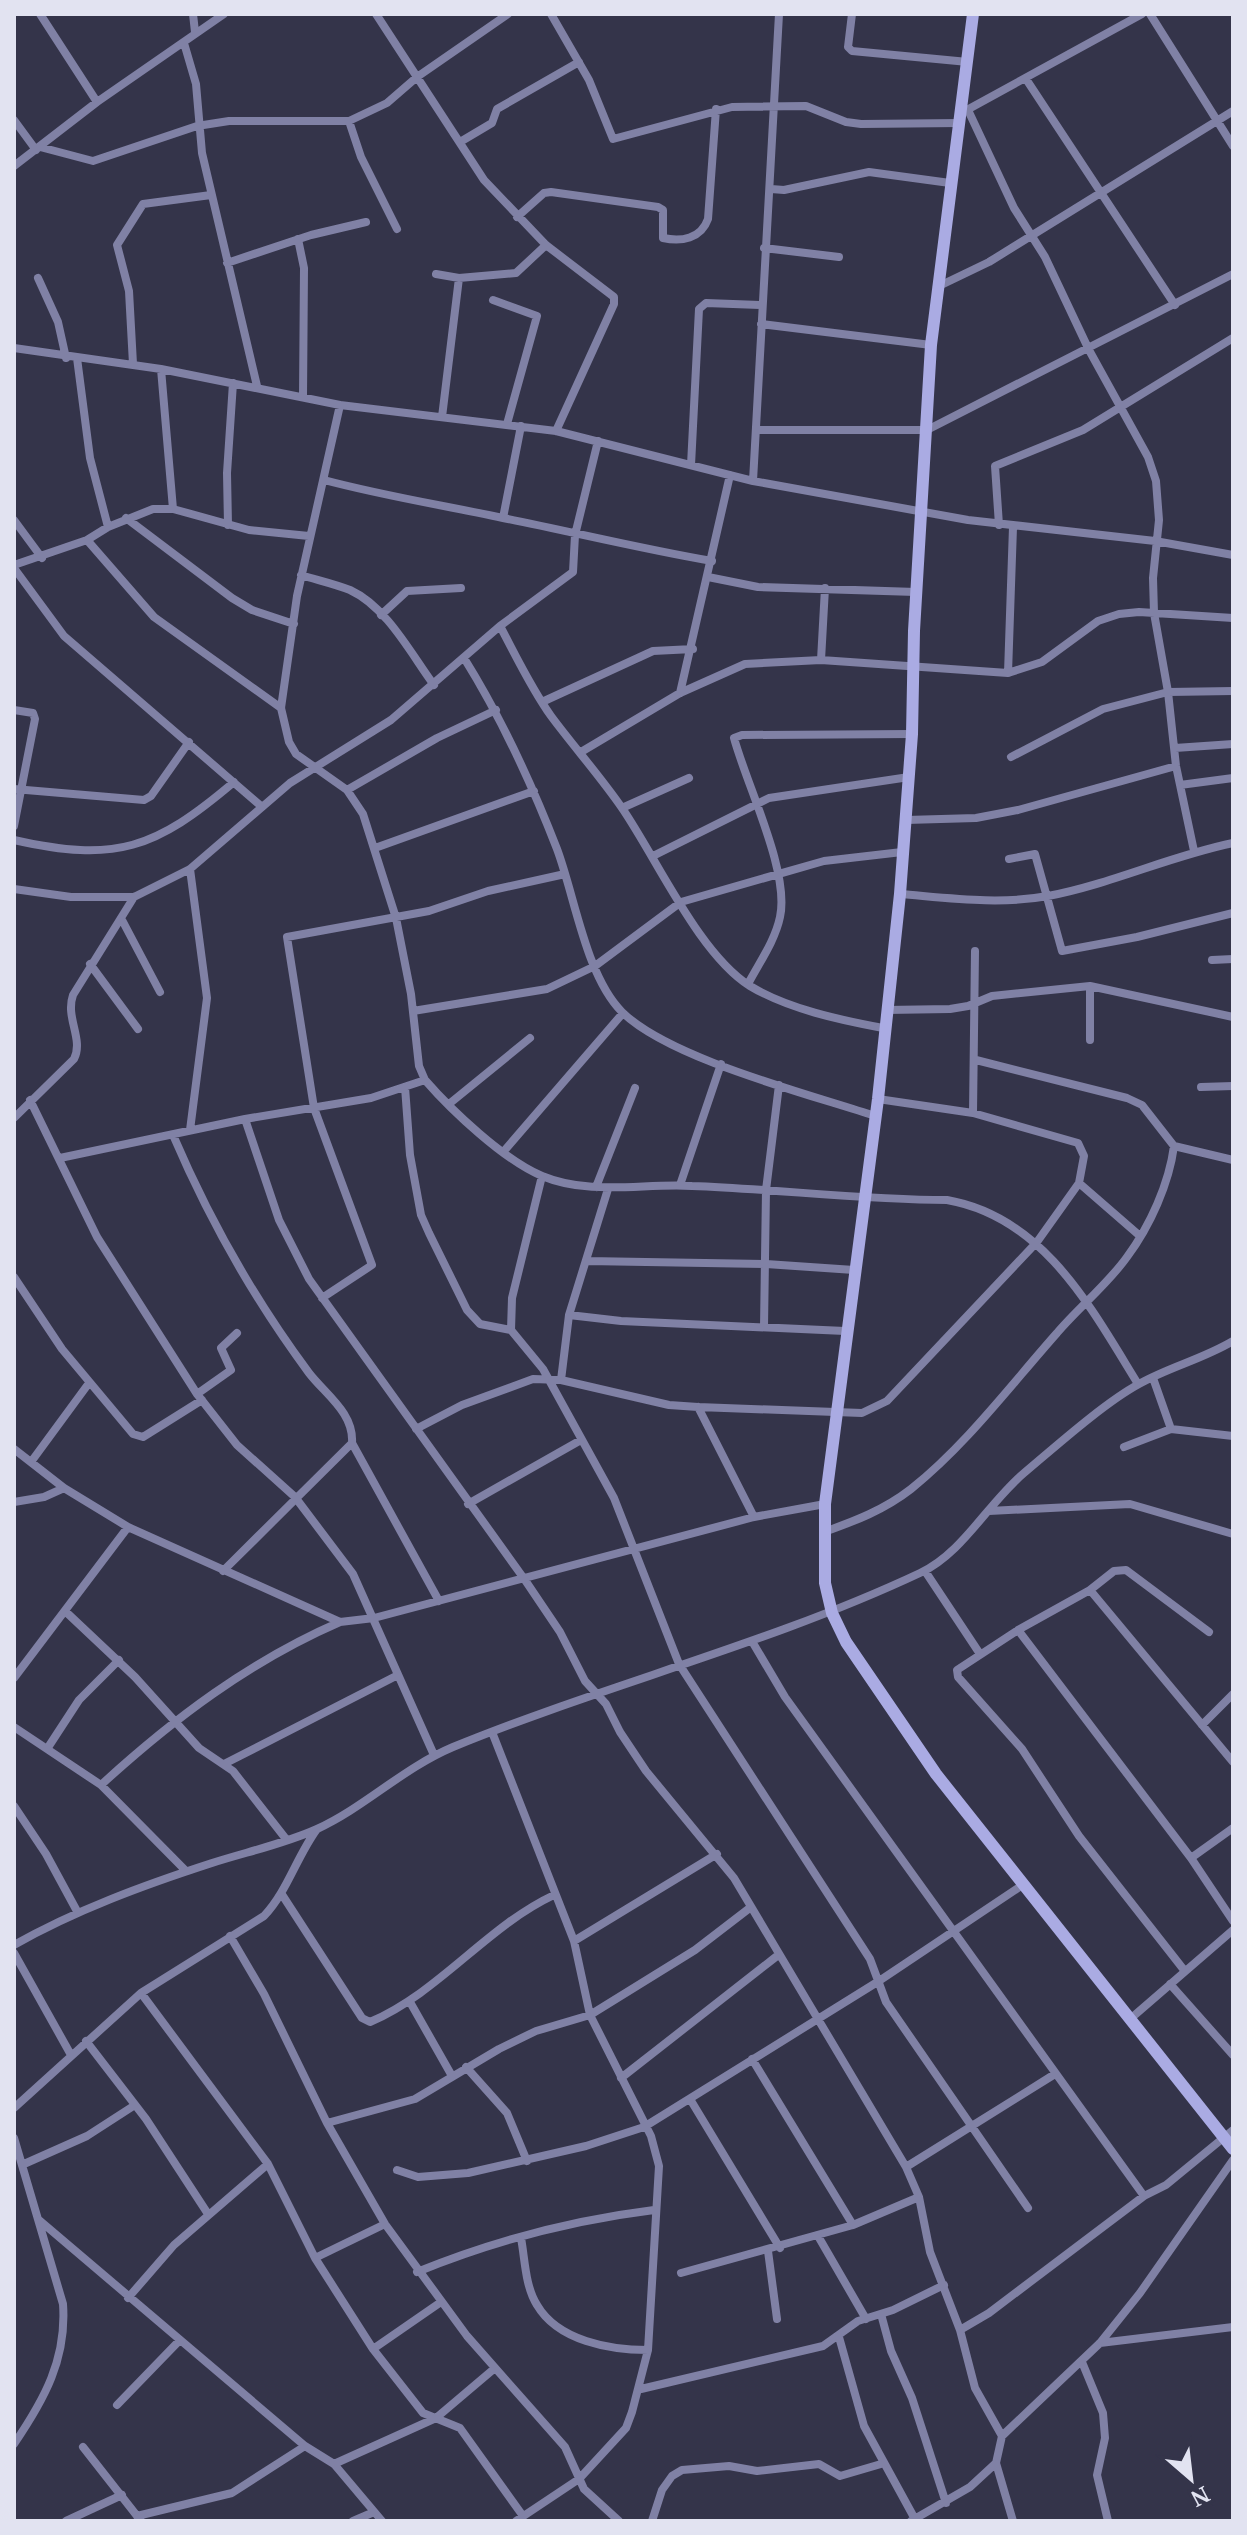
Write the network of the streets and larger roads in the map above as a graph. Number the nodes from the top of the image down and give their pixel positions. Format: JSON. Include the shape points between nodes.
{"nodes":[{"id":1,"x":40,"y":14,"type":"edge"},
{"id":2,"x":193,"y":14,"type":"edge"},
{"id":3,"x":224,"y":14,"type":"edge"},
{"id":4,"x":376,"y":14,"type":"edge"},
{"id":5,"x":508,"y":14,"type":"edge"},
{"id":6,"x":551,"y":14,"type":"edge"},
{"id":7,"x":779,"y":14,"type":"edge"},
{"id":8,"x":852,"y":14,"type":"edge"},
{"id":9,"x":973,"y":14,"type":"edge"},
{"id":10,"x":1142,"y":14,"type":"edge"},
{"id":11,"x":1150,"y":14,"type":"edge"},
{"id":12,"x":195,"y":32,"type":"junction"},
{"id":13,"x":184,"y":43,"type":"junction"},
{"id":14,"x":579,"y":62,"type":"junction"},
{"id":15,"x":968,"y":62,"type":"junction"},
{"id":16,"x":417,"y":77,"type":"junction"},
{"id":17,"x":1026,"y":79,"type":"junction"},
{"id":18,"x":97,"y":102,"type":"junction"},
{"id":19,"x":776,"y":105,"type":"junction"},
{"id":20,"x":716,"y":109,"type":"junction"},
{"id":21,"x":1233,"y":111,"type":"edge"},
{"id":22,"x":963,"y":116,"type":"junction"},
{"id":23,"x":14,"y":120,"type":"edge"},
{"id":24,"x":349,"y":121,"type":"junction"},
{"id":25,"x":1218,"y":121,"type":"junction"},
{"id":26,"x":197,"y":126,"type":"junction"},
{"id":27,"x":460,"y":142,"type":"junction"},
{"id":28,"x":1233,"y":146,"type":"edge"},
{"id":29,"x":38,"y":149,"type":"junction"},
{"id":30,"x":14,"y":166,"type":"edge"},
{"id":31,"x":950,"y":183,"type":"junction"},
{"id":32,"x":771,"y":189,"type":"junction"},
{"id":33,"x":1100,"y":190,"type":"junction"},
{"id":34,"x":211,"y":195,"type":"junction"},
{"id":35,"x":517,"y":217,"type":"junction"},
{"id":36,"x":366,"y":222,"type":"dead end"},
{"id":37,"x":397,"y":229,"type":"dead end"},
{"id":38,"x":1032,"y":234,"type":"junction"},
{"id":39,"x":298,"y":239,"type":"junction"},
{"id":40,"x":546,"y":245,"type":"junction"},
{"id":41,"x":764,"y":248,"type":"junction"},
{"id":42,"x":839,"y":257,"type":"dead end"},
{"id":43,"x":227,"y":263,"type":"junction"},
{"id":44,"x":436,"y":274,"type":"dead end"},
{"id":45,"x":1233,"y":274,"type":"edge"},
{"id":46,"x":38,"y":278,"type":"dead end"},
{"id":47,"x":459,"y":278,"type":"junction"},
{"id":48,"x":937,"y":287,"type":"junction"},
{"id":49,"x":493,"y":300,"type":"dead end"},
{"id":50,"x":760,"y":305,"type":"junction"},
{"id":51,"x":1175,"y":305,"type":"junction"},
{"id":52,"x":761,"y":324,"type":"junction"},
{"id":53,"x":1233,"y":338,"type":"edge"},
{"id":54,"x":931,"y":345,"type":"junction"},
{"id":55,"x":14,"y":348,"type":"edge"},
{"id":56,"x":1089,"y":350,"type":"junction"},
{"id":57,"x":66,"y":358,"type":"junction"},
{"id":58,"x":77,"y":358,"type":"junction"},
{"id":59,"x":133,"y":364,"type":"junction"},
{"id":60,"x":161,"y":369,"type":"junction"},
{"id":61,"x":233,"y":383,"type":"junction"},
{"id":62,"x":257,"y":386,"type":"junction"},
{"id":63,"x":303,"y":397,"type":"junction"},
{"id":64,"x":340,"y":405,"type":"junction"},
{"id":65,"x":1122,"y":409,"type":"junction"},
{"id":66,"x":442,"y":417,"type":"junction"},
{"id":67,"x":507,"y":424,"type":"junction"},
{"id":68,"x":521,"y":426,"type":"junction"},
{"id":69,"x":756,"y":430,"type":"junction"},
{"id":70,"x":927,"y":430,"type":"junction"},
{"id":71,"x":556,"y":431,"type":"junction"},
{"id":72,"x":598,"y":441,"type":"junction"},
{"id":73,"x":691,"y":465,"type":"junction"},
{"id":74,"x":730,"y":475,"type":"junction"},
{"id":75,"x":324,"y":480,"type":"junction"},
{"id":76,"x":753,"y":481,"type":"junction"},
{"id":77,"x":173,"y":509,"type":"junction"},
{"id":78,"x":921,"y":512,"type":"junction"},
{"id":79,"x":126,"y":518,"type":"junction"},
{"id":80,"x":503,"y":518,"type":"junction"},
{"id":81,"x":14,"y":520,"type":"edge"},
{"id":82,"x":228,"y":525,"type":"junction"},
{"id":83,"x":999,"y":525,"type":"junction"},
{"id":84,"x":108,"y":527,"type":"junction"},
{"id":85,"x":1013,"y":527,"type":"junction"},
{"id":86,"x":575,"y":535,"type":"junction"},
{"id":87,"x":309,"y":536,"type":"junction"},
{"id":88,"x":87,"y":540,"type":"junction"},
{"id":89,"x":1155,"y":541,"type":"junction"},
{"id":90,"x":1232,"y":554,"type":"edge"},
{"id":91,"x":42,"y":558,"type":"junction"},
{"id":92,"x":712,"y":561,"type":"junction"},
{"id":93,"x":14,"y":567,"type":"edge"},
{"id":94,"x":301,"y":575,"type":"junction"},
{"id":95,"x":708,"y":577,"type":"junction"},
{"id":96,"x":461,"y":588,"type":"dead end"},
{"id":97,"x":825,"y":588,"type":"junction"},
{"id":98,"x":916,"y":592,"type":"junction"},
{"id":99,"x":1154,"y":613,"type":"junction"},
{"id":100,"x":381,"y":615,"type":"junction"},
{"id":101,"x":1233,"y":618,"type":"edge"},
{"id":102,"x":294,"y":624,"type":"junction"},
{"id":103,"x":500,"y":626,"type":"junction"},
{"id":104,"x":693,"y":649,"type":"junction"},
{"id":105,"x":464,"y":658,"type":"junction"},
{"id":106,"x":821,"y":660,"type":"junction"},
{"id":107,"x":913,"y":667,"type":"junction"},
{"id":108,"x":1008,"y":673,"type":"junction"},
{"id":109,"x":434,"y":685,"type":"junction"},
{"id":110,"x":1233,"y":691,"type":"edge"},
{"id":111,"x":1168,"y":692,"type":"junction"},
{"id":112,"x":680,"y":693,"type":"junction"},
{"id":113,"x":542,"y":702,"type":"junction"},
{"id":114,"x":281,"y":708,"type":"junction"},
{"id":115,"x":14,"y":710,"type":"edge"},
{"id":116,"x":496,"y":710,"type":"junction"},
{"id":117,"x":912,"y":734,"type":"junction"},
{"id":118,"x":189,"y":742,"type":"junction"},
{"id":119,"x":1233,"y":744,"type":"edge"},
{"id":120,"x":1175,"y":748,"type":"junction"},
{"id":121,"x":581,"y":752,"type":"junction"},
{"id":122,"x":1011,"y":757,"type":"dead end"},
{"id":123,"x":1176,"y":766,"type":"junction"},
{"id":124,"x":318,"y":767,"type":"junction"},
{"id":125,"x":909,"y":777,"type":"junction"},
{"id":126,"x":689,"y":778,"type":"dead end"},
{"id":127,"x":1233,"y":778,"type":"edge"},
{"id":128,"x":234,"y":782,"type":"junction"},
{"id":129,"x":1180,"y":785,"type":"junction"},
{"id":130,"x":19,"y":789,"type":"edge"},
{"id":131,"x":347,"y":790,"type":"junction"},
{"id":132,"x":534,"y":791,"type":"junction"},
{"id":133,"x":754,"y":803,"type":"junction"},
{"id":134,"x":261,"y":806,"type":"junction"},
{"id":135,"x":622,"y":808,"type":"junction"},
{"id":136,"x":906,"y":820,"type":"junction"},
{"id":137,"x":14,"y":826,"type":"edge"},
{"id":138,"x":14,"y":840,"type":"edge"},
{"id":139,"x":1233,"y":843,"type":"edge"},
{"id":140,"x":375,"y":848,"type":"junction"},
{"id":141,"x":1194,"y":851,"type":"junction"},
{"id":142,"x":902,"y":852,"type":"junction"},
{"id":143,"x":653,"y":856,"type":"junction"},
{"id":144,"x":1009,"y":859,"type":"dead end"},
{"id":145,"x":190,"y":869,"type":"junction"},
{"id":146,"x":780,"y":872,"type":"junction"},
{"id":147,"x":565,"y":874,"type":"junction"},
{"id":148,"x":14,"y":889,"type":"edge"},
{"id":149,"x":900,"y":894,"type":"junction"},
{"id":150,"x":1049,"y":896,"type":"junction"},
{"id":151,"x":134,"y":897,"type":"junction"},
{"id":152,"x":681,"y":902,"type":"junction"},
{"id":153,"x":1233,"y":913,"type":"edge"},
{"id":154,"x":121,"y":918,"type":"junction"},
{"id":155,"x":396,"y":918,"type":"junction"},
{"id":156,"x":975,"y":951,"type":"dead end"},
{"id":157,"x":1233,"y":959,"type":"edge"},
{"id":158,"x":1212,"y":960,"type":"dead end"},
{"id":159,"x":90,"y":964,"type":"junction"},
{"id":160,"x":595,"y":966,"type":"junction"},
{"id":161,"x":748,"y":984,"type":"junction"},
{"id":162,"x":1090,"y":986,"type":"junction"},
{"id":163,"x":160,"y":992,"type":"dead end"},
{"id":164,"x":974,"y":1004,"type":"junction"},
{"id":165,"x":886,"y":1010,"type":"junction"},
{"id":166,"x":413,"y":1011,"type":"junction"},
{"id":167,"x":623,"y":1013,"type":"junction"},
{"id":168,"x":1233,"y":1017,"type":"edge"},
{"id":169,"x":883,"y":1028,"type":"junction"},
{"id":170,"x":138,"y":1029,"type":"dead end"},
{"id":171,"x":530,"y":1038,"type":"dead end"},
{"id":172,"x":1090,"y":1040,"type":"dead end"},
{"id":173,"x":976,"y":1060,"type":"junction"},
{"id":174,"x":721,"y":1064,"type":"junction"},
{"id":175,"x":425,"y":1080,"type":"junction"},
{"id":176,"x":779,"y":1085,"type":"junction"},
{"id":177,"x":1233,"y":1086,"type":"edge"},
{"id":178,"x":405,"y":1087,"type":"junction"},
{"id":179,"x":1201,"y":1087,"type":"dead end"},
{"id":180,"x":635,"y":1088,"type":"dead end"},
{"id":181,"x":878,"y":1099,"type":"junction"},
{"id":182,"x":30,"y":1100,"type":"junction"},
{"id":183,"x":449,"y":1104,"type":"junction"},
{"id":184,"x":314,"y":1108,"type":"junction"},
{"id":185,"x":973,"y":1113,"type":"junction"},
{"id":186,"x":875,"y":1116,"type":"junction"},
{"id":187,"x":14,"y":1118,"type":"edge"},
{"id":188,"x":245,"y":1119,"type":"junction"},
{"id":189,"x":190,"y":1130,"type":"junction"},
{"id":190,"x":173,"y":1135,"type":"junction"},
{"id":191,"x":1174,"y":1146,"type":"junction"},
{"id":192,"x":504,"y":1151,"type":"junction"},
{"id":193,"x":60,"y":1158,"type":"junction"},
{"id":194,"x":1233,"y":1160,"type":"edge"},
{"id":195,"x":542,"y":1176,"type":"junction"},
{"id":196,"x":1079,"y":1183,"type":"junction"},
{"id":197,"x":680,"y":1185,"type":"junction"},
{"id":198,"x":596,"y":1187,"type":"junction"},
{"id":199,"x":608,"y":1189,"type":"junction"},
{"id":200,"x":766,"y":1190,"type":"junction"},
{"id":201,"x":864,"y":1197,"type":"junction"},
{"id":202,"x":1140,"y":1236,"type":"junction"},
{"id":203,"x":1037,"y":1242,"type":"junction"},
{"id":204,"x":587,"y":1261,"type":"junction"},
{"id":205,"x":766,"y":1264,"type":"junction"},
{"id":206,"x":854,"y":1270,"type":"junction"},
{"id":207,"x":14,"y":1277,"type":"edge"},
{"id":208,"x":322,"y":1298,"type":"junction"},
{"id":209,"x":1087,"y":1301,"type":"junction"},
{"id":210,"x":569,"y":1315,"type":"junction"},
{"id":211,"x":764,"y":1327,"type":"junction"},
{"id":212,"x":511,"y":1330,"type":"junction"},
{"id":213,"x":845,"y":1331,"type":"junction"},
{"id":214,"x":237,"y":1333,"type":"dead end"},
{"id":215,"x":1233,"y":1341,"type":"edge"},
{"id":216,"x":1153,"y":1378,"type":"junction"},
{"id":217,"x":549,"y":1379,"type":"junction"},
{"id":218,"x":561,"y":1380,"type":"junction"},
{"id":219,"x":89,"y":1383,"type":"junction"},
{"id":220,"x":1138,"y":1384,"type":"junction"},
{"id":221,"x":200,"y":1397,"type":"junction"},
{"id":222,"x":698,"y":1407,"type":"junction"},
{"id":223,"x":837,"y":1413,"type":"junction"},
{"id":224,"x":416,"y":1429,"type":"junction"},
{"id":225,"x":1171,"y":1429,"type":"junction"},
{"id":226,"x":1233,"y":1436,"type":"edge"},
{"id":227,"x":581,"y":1440,"type":"junction"},
{"id":228,"x":352,"y":1443,"type":"junction"},
{"id":229,"x":1124,"y":1447,"type":"dead end"},
{"id":230,"x":14,"y":1449,"type":"edge"},
{"id":231,"x":31,"y":1462,"type":"junction"},
{"id":232,"x":64,"y":1488,"type":"junction"},
{"id":233,"x":295,"y":1497,"type":"junction"},
{"id":234,"x":14,"y":1502,"type":"edge"},
{"id":235,"x":468,"y":1504,"type":"junction"},
{"id":236,"x":825,"y":1504,"type":"junction"},
{"id":237,"x":989,"y":1511,"type":"junction"},
{"id":238,"x":754,"y":1517,"type":"junction"},
{"id":239,"x":128,"y":1527,"type":"junction"},
{"id":240,"x":824,"y":1532,"type":"junction"},
{"id":241,"x":1233,"y":1534,"type":"edge"},
{"id":242,"x":636,"y":1550,"type":"junction"},
{"id":243,"x":223,"y":1571,"type":"junction"},
{"id":244,"x":925,"y":1571,"type":"junction"},
{"id":245,"x":525,"y":1580,"type":"junction"},
{"id":246,"x":1090,"y":1590,"type":"junction"},
{"id":247,"x":439,"y":1601,"type":"junction"},
{"id":248,"x":65,"y":1611,"type":"junction"},
{"id":249,"x":832,"y":1613,"type":"junction"},
{"id":250,"x":374,"y":1618,"type":"junction"},
{"id":251,"x":340,"y":1622,"type":"junction"},
{"id":252,"x":1018,"y":1630,"type":"junction"},
{"id":253,"x":1209,"y":1632,"type":"dead end"},
{"id":254,"x":753,"y":1643,"type":"junction"},
{"id":255,"x":980,"y":1654,"type":"junction"},
{"id":256,"x":119,"y":1660,"type":"junction"},
{"id":257,"x":679,"y":1664,"type":"junction"},
{"id":258,"x":398,"y":1675,"type":"junction"},
{"id":259,"x":14,"y":1678,"type":"edge"},
{"id":260,"x":597,"y":1694,"type":"junction"},
{"id":261,"x":1233,"y":1694,"type":"edge"},
{"id":262,"x":175,"y":1721,"type":"junction"},
{"id":263,"x":1202,"y":1725,"type":"junction"},
{"id":264,"x":14,"y":1727,"type":"edge"},
{"id":265,"x":492,"y":1732,"type":"junction"},
{"id":266,"x":47,"y":1749,"type":"junction"},
{"id":267,"x":434,"y":1755,"type":"junction"},
{"id":268,"x":1233,"y":1762,"type":"edge"},
{"id":269,"x":224,"y":1764,"type":"junction"},
{"id":270,"x":101,"y":1785,"type":"junction"},
{"id":271,"x":14,"y":1806,"type":"edge"},
{"id":272,"x":1233,"y":1828,"type":"edge"},
{"id":273,"x":317,"y":1829,"type":"junction"},
{"id":274,"x":286,"y":1839,"type":"junction"},
{"id":275,"x":717,"y":1854,"type":"junction"},
{"id":276,"x":1191,"y":1858,"type":"junction"},
{"id":277,"x":186,"y":1871,"type":"junction"},
{"id":278,"x":1021,"y":1886,"type":"junction"},
{"id":279,"x":281,"y":1893,"type":"junction"},
{"id":280,"x":554,"y":1895,"type":"junction"},
{"id":281,"x":751,"y":1907,"type":"junction"},
{"id":282,"x":78,"y":1913,"type":"junction"},
{"id":283,"x":1233,"y":1921,"type":"edge"},
{"id":284,"x":1233,"y":1930,"type":"edge"},
{"id":285,"x":952,"y":1932,"type":"junction"},
{"id":286,"x":230,"y":1936,"type":"junction"},
{"id":287,"x":574,"y":1941,"type":"junction"},
{"id":288,"x":14,"y":1945,"type":"edge"},
{"id":289,"x":14,"y":1953,"type":"edge"},
{"id":290,"x":777,"y":1956,"type":"junction"},
{"id":291,"x":1184,"y":1970,"type":"junction"},
{"id":292,"x":879,"y":1981,"type":"junction"},
{"id":293,"x":1170,"y":1984,"type":"junction"},
{"id":294,"x":141,"y":1993,"type":"junction"},
{"id":295,"x":410,"y":2002,"type":"junction"},
{"id":296,"x":590,"y":2015,"type":"junction"},
{"id":297,"x":816,"y":2019,"type":"junction"},
{"id":298,"x":1129,"y":2020,"type":"junction"},
{"id":299,"x":86,"y":2041,"type":"junction"},
{"id":300,"x":71,"y":2055,"type":"junction"},
{"id":301,"x":1233,"y":2055,"type":"edge"},
{"id":302,"x":752,"y":2059,"type":"junction"},
{"id":303,"x":466,"y":2067,"type":"junction"},
{"id":304,"x":1055,"y":2074,"type":"junction"},
{"id":305,"x":452,"y":2076,"type":"junction"},
{"id":306,"x":621,"y":2078,"type":"junction"},
{"id":307,"x":690,"y":2099,"type":"junction"},
{"id":308,"x":135,"y":2105,"type":"junction"},
{"id":309,"x":14,"y":2108,"type":"edge"},
{"id":310,"x":327,"y":2123,"type":"junction"},
{"id":311,"x":644,"y":2127,"type":"junction"},
{"id":312,"x":973,"y":2127,"type":"junction"},
{"id":313,"x":1228,"y":2134,"type":"edge"},
{"id":314,"x":14,"y":2138,"type":"edge"},
{"id":315,"x":1233,"y":2149,"type":"edge"},
{"id":316,"x":1233,"y":2160,"type":"edge"},
{"id":317,"x":527,"y":2161,"type":"junction"},
{"id":318,"x":24,"y":2164,"type":"junction"},
{"id":319,"x":268,"y":2164,"type":"junction"},
{"id":320,"x":906,"y":2167,"type":"junction"},
{"id":321,"x":397,"y":2170,"type":"dead end"},
{"id":322,"x":1144,"y":2196,"type":"junction"},
{"id":323,"x":919,"y":2197,"type":"junction"},
{"id":324,"x":1028,"y":2208,"type":"dead end"},
{"id":325,"x":654,"y":2210,"type":"junction"},
{"id":326,"x":208,"y":2214,"type":"junction"},
{"id":327,"x":39,"y":2220,"type":"junction"},
{"id":328,"x":385,"y":2224,"type":"junction"},
{"id":329,"x":853,"y":2225,"type":"junction"},
{"id":330,"x":818,"y":2236,"type":"junction"},
{"id":331,"x":521,"y":2238,"type":"junction"},
{"id":332,"x":780,"y":2248,"type":"junction"},
{"id":333,"x":768,"y":2251,"type":"junction"},
{"id":334,"x":315,"y":2258,"type":"junction"},
{"id":335,"x":417,"y":2272,"type":"junction"},
{"id":336,"x":681,"y":2273,"type":"dead end"},
{"id":337,"x":944,"y":2285,"type":"junction"},
{"id":338,"x":128,"y":2298,"type":"junction"},
{"id":339,"x":441,"y":2302,"type":"junction"},
{"id":340,"x":881,"y":2314,"type":"junction"},
{"id":341,"x":777,"y":2319,"type":"dead end"},
{"id":342,"x":866,"y":2319,"type":"junction"},
{"id":343,"x":1233,"y":2327,"type":"edge"},
{"id":344,"x":960,"y":2330,"type":"junction"},
{"id":345,"x":839,"y":2337,"type":"junction"},
{"id":346,"x":179,"y":2341,"type":"junction"},
{"id":347,"x":1100,"y":2343,"type":"junction"},
{"id":348,"x":373,"y":2349,"type":"junction"},
{"id":349,"x":648,"y":2350,"type":"junction"},
{"id":350,"x":1082,"y":2362,"type":"junction"},
{"id":351,"x":495,"y":2368,"type":"junction"},
{"id":352,"x":641,"y":2389,"type":"junction"},
{"id":353,"x":117,"y":2405,"type":"dead end"},
{"id":354,"x":436,"y":2418,"type":"junction"},
{"id":355,"x":1002,"y":2436,"type":"junction"},
{"id":356,"x":14,"y":2444,"type":"edge"},
{"id":357,"x":305,"y":2446,"type":"junction"},
{"id":358,"x":83,"y":2447,"type":"dead end"},
{"id":359,"x":996,"y":2463,"type":"junction"},
{"id":360,"x":334,"y":2464,"type":"junction"},
{"id":361,"x":881,"y":2464,"type":"junction"},
{"id":362,"x":579,"y":2479,"type":"junction"},
{"id":363,"x":122,"y":2495,"type":"junction"},
{"id":364,"x":946,"y":2503,"type":"junction"},
{"id":365,"x":374,"y":2512,"type":"junction"},
{"id":366,"x":139,"y":2518,"type":"edge"},
{"id":367,"x":520,"y":2518,"type":"edge"},
{"id":368,"x":914,"y":2520,"type":"edge"},
{"id":369,"x":66,"y":2521,"type":"edge"},
{"id":370,"x":353,"y":2521,"type":"edge"},
{"id":371,"x":382,"y":2521,"type":"edge"},
{"id":372,"x":619,"y":2521,"type":"edge"},
{"id":373,"x":652,"y":2521,"type":"edge"},
{"id":374,"x":1013,"y":2521,"type":"edge"},
{"id":375,"x":1108,"y":2521,"type":"edge"}],
"edges":[{"from":1,"to":18,"type":"street"},
{"from":2,"to":12,"type":"street"},
{"from":3,"to":12,"type":"street"},
{"from":4,"to":16,"type":"street"},
{"from":5,"to":16,"type":"street"},
{"from":6,"to":14,"type":"street"},
{"from":7,"to":19,"type":"street"},
{"from":8,"to":15,"type":"street","via":[[852,51]]},
{"from":9,"to":15,"type":"street"},
{"from":10,"to":17,"type":"street"},
{"from":11,"to":25,"type":"street"},
{"from":12,"to":13,"type":"street"},
{"from":13,"to":18,"type":"street"},
{"from":13,"to":26,"type":"street","via":[[198,97]]},
{"from":14,"to":20,"type":"street","via":[[613,139]]},
{"from":14,"to":27,"type":"street","via":[[497,109],[490,125]]},
{"from":15,"to":22,"type":"street"},
{"from":16,"to":24,"type":"street","via":[[387,103]]},
{"from":16,"to":27,"type":"street"},
{"from":17,"to":22,"type":"street"},
{"from":17,"to":33,"type":"street"},
{"from":18,"to":29,"type":"street"},
{"from":19,"to":20,"type":"street"},
{"from":19,"to":22,"type":"street","via":[[818,108],[861,124]]},
{"from":19,"to":32,"type":"street"},
{"from":20,"to":35,"type":"street","via":[[708,219],[689,240],[663,238],[663,210],[658,207],[551,192]]},
{"from":21,"to":25,"type":"street"},
{"from":22,"to":31,"type":"street"},
{"from":22,"to":38,"type":"street"},
{"from":23,"to":29,"type":"street"},
{"from":24,"to":26,"type":"street"},
{"from":24,"to":37,"type":"street"},
{"from":25,"to":28,"type":"street"},
{"from":25,"to":33,"type":"street"},
{"from":26,"to":29,"type":"street","via":[[93,161]]},
{"from":26,"to":34,"type":"street"},
{"from":27,"to":35,"type":"street"},
{"from":29,"to":30,"type":"street"},
{"from":31,"to":32,"type":"street","via":[[869,172]]},
{"from":31,"to":48,"type":"street"},
{"from":32,"to":41,"type":"street"},
{"from":33,"to":38,"type":"street"},
{"from":33,"to":51,"type":"street"},
{"from":34,"to":43,"type":"street"},
{"from":34,"to":59,"type":"street","via":[[143,204],[122,235],[117,254],[129,291]]},
{"from":35,"to":40,"type":"street"},
{"from":36,"to":39,"type":"street"},
{"from":38,"to":48,"type":"street"},
{"from":38,"to":56,"type":"street"},
{"from":39,"to":43,"type":"street"},
{"from":39,"to":63,"type":"street","via":[[304,268]]},
{"from":40,"to":47,"type":"street","via":[[516,273]]},
{"from":40,"to":71,"type":"street","via":[[610,293],[614,304]]},
{"from":41,"to":42,"type":"street"},
{"from":41,"to":50,"type":"street"},
{"from":43,"to":62,"type":"street"},
{"from":44,"to":47,"type":"street"},
{"from":45,"to":51,"type":"street"},
{"from":46,"to":57,"type":"street","via":[[58,322]]},
{"from":47,"to":66,"type":"street"},
{"from":48,"to":54,"type":"street"},
{"from":49,"to":67,"type":"street","via":[[537,316]]},
{"from":50,"to":52,"type":"street"},
{"from":50,"to":73,"type":"street","via":[[706,303],[699,309]]},
{"from":51,"to":56,"type":"street"},
{"from":52,"to":54,"type":"street"},
{"from":52,"to":69,"type":"street"},
{"from":53,"to":65,"type":"street"},
{"from":54,"to":70,"type":"street"},
{"from":55,"to":57,"type":"street"},
{"from":56,"to":65,"type":"street"},
{"from":56,"to":70,"type":"street"},
{"from":57,"to":58,"type":"street"},
{"from":58,"to":59,"type":"street"},
{"from":58,"to":84,"type":"street","via":[[90,458]]},
{"from":59,"to":60,"type":"street"},
{"from":60,"to":61,"type":"street"},
{"from":60,"to":77,"type":"street"},
{"from":61,"to":62,"type":"street"},
{"from":61,"to":82,"type":"street"},
{"from":62,"to":63,"type":"street"},
{"from":63,"to":64,"type":"street"},
{"from":64,"to":66,"type":"street"},
{"from":64,"to":75,"type":"street"},
{"from":65,"to":83,"type":"street","via":[[995,466]]},
{"from":65,"to":89,"type":"street","via":[[1156,481]]},
{"from":66,"to":67,"type":"street"},
{"from":67,"to":68,"type":"street"},
{"from":68,"to":71,"type":"street"},
{"from":68,"to":80,"type":"street"},
{"from":69,"to":70,"type":"street"},
{"from":69,"to":76,"type":"street"},
{"from":70,"to":78,"type":"street"},
{"from":71,"to":72,"type":"street"},
{"from":72,"to":73,"type":"street"},
{"from":72,"to":86,"type":"street"},
{"from":73,"to":74,"type":"street"},
{"from":74,"to":76,"type":"street"},
{"from":74,"to":92,"type":"street"},
{"from":75,"to":80,"type":"street","via":[[402,501]]},
{"from":75,"to":87,"type":"street"},
{"from":76,"to":78,"type":"street"},
{"from":77,"to":79,"type":"street"},
{"from":77,"to":82,"type":"street"},
{"from":78,"to":83,"type":"street"},
{"from":78,"to":98,"type":"street"},
{"from":79,"to":84,"type":"street"},
{"from":79,"to":102,"type":"street","via":[[232,598]]},
{"from":80,"to":86,"type":"street"},
{"from":81,"to":91,"type":"street"},
{"from":82,"to":87,"type":"street"},
{"from":83,"to":85,"type":"street"},
{"from":84,"to":88,"type":"street"},
{"from":85,"to":89,"type":"street"},
{"from":85,"to":108,"type":"street"},
{"from":86,"to":92,"type":"street"},
{"from":86,"to":103,"type":"street","via":[[573,572]]},
{"from":87,"to":94,"type":"street"},
{"from":88,"to":91,"type":"street"},
{"from":88,"to":114,"type":"street","via":[[154,617]]},
{"from":89,"to":90,"type":"street"},
{"from":89,"to":99,"type":"street"},
{"from":91,"to":93,"type":"street"},
{"from":92,"to":95,"type":"street"},
{"from":93,"to":118,"type":"street","via":[[64,636]]},
{"from":94,"to":100,"type":"street","via":[[351,591]]},
{"from":94,"to":102,"type":"street"},
{"from":95,"to":97,"type":"street","via":[[758,587]]},
{"from":95,"to":104,"type":"street"},
{"from":96,"to":100,"type":"street","via":[[407,591]]},
{"from":97,"to":98,"type":"street"},
{"from":97,"to":106,"type":"street"},
{"from":98,"to":107,"type":"street"},
{"from":99,"to":101,"type":"street"},
{"from":99,"to":108,"type":"street","via":[[1098,621],[1042,662]]},
{"from":99,"to":111,"type":"street"},
{"from":100,"to":109,"type":"street"},
{"from":102,"to":114,"type":"street"},
{"from":103,"to":105,"type":"street"},
{"from":103,"to":113,"type":"street"},
{"from":104,"to":112,"type":"street"},
{"from":104,"to":113,"type":"street","via":[[645,654]]},
{"from":105,"to":109,"type":"street"},
{"from":105,"to":116,"type":"street"},
{"from":106,"to":107,"type":"street"},
{"from":106,"to":112,"type":"street","via":[[745,664]]},
{"from":107,"to":108,"type":"street"},
{"from":107,"to":117,"type":"street"},
{"from":109,"to":124,"type":"street"},
{"from":110,"to":111,"type":"street"},
{"from":111,"to":120,"type":"street"},
{"from":111,"to":122,"type":"street","via":[[1103,709]]},
{"from":112,"to":121,"type":"street"},
{"from":113,"to":121,"type":"street"},
{"from":114,"to":124,"type":"street","via":[[296,754]]},
{"from":115,"to":130,"type":"street","via":[[33,713],[35,719]]},
{"from":116,"to":131,"type":"street"},
{"from":116,"to":132,"type":"street"},
{"from":117,"to":125,"type":"street"},
{"from":117,"to":133,"type":"street","via":[[736,735]]},
{"from":118,"to":128,"type":"street"},
{"from":118,"to":130,"type":"street","via":[[144,800]]},
{"from":119,"to":120,"type":"street"},
{"from":120,"to":123,"type":"street"},
{"from":121,"to":135,"type":"street"},
{"from":123,"to":129,"type":"street"},
{"from":123,"to":136,"type":"street","via":[[1018,810],[976,818]]},
{"from":124,"to":131,"type":"street"},
{"from":124,"to":134,"type":"street"},
{"from":125,"to":133,"type":"street"},
{"from":125,"to":136,"type":"street"},
{"from":126,"to":135,"type":"street"},
{"from":127,"to":129,"type":"street"},
{"from":128,"to":134,"type":"street"},
{"from":128,"to":138,"type":"street","via":[[185,821],[122,850]]},
{"from":129,"to":141,"type":"street"},
{"from":130,"to":137,"type":"street"},
{"from":131,"to":140,"type":"street"},
{"from":132,"to":140,"type":"street"},
{"from":132,"to":147,"type":"street"},
{"from":133,"to":143,"type":"street"},
{"from":133,"to":146,"type":"street"},
{"from":134,"to":145,"type":"street"},
{"from":135,"to":143,"type":"street"},
{"from":136,"to":142,"type":"street"},
{"from":139,"to":141,"type":"street"},
{"from":140,"to":155,"type":"street"},
{"from":141,"to":150,"type":"street"},
{"from":142,"to":146,"type":"street","via":[[860,854]]},
{"from":142,"to":149,"type":"street"},
{"from":143,"to":152,"type":"street"},
{"from":144,"to":150,"type":"street","via":[[1034,853]]},
{"from":145,"to":151,"type":"street"},
{"from":145,"to":189,"type":"street","via":[[207,998]]},
{"from":146,"to":152,"type":"street"},
{"from":146,"to":161,"type":"street","via":[[780,917]]},
{"from":147,"to":155,"type":"street"},
{"from":147,"to":160,"type":"street"},
{"from":148,"to":151,"type":"street","via":[[71,897]]},
{"from":149,"to":150,"type":"street","via":[[1000,901]]},
{"from":149,"to":165,"type":"street"},
{"from":150,"to":153,"type":"street","via":[[1062,951]]},
{"from":151,"to":154,"type":"street"},
{"from":152,"to":160,"type":"street"},
{"from":152,"to":161,"type":"street","via":[[707,941]]},
{"from":154,"to":159,"type":"street"},
{"from":154,"to":163,"type":"street"},
{"from":155,"to":166,"type":"street"},
{"from":155,"to":184,"type":"street","via":[[287,937]]},
{"from":156,"to":164,"type":"street"},
{"from":157,"to":158,"type":"street"},
{"from":159,"to":170,"type":"street"},
{"from":159,"to":182,"type":"street","via":[[68,1008],[77,1054]]},
{"from":160,"to":166,"type":"street","via":[[528,994]]},
{"from":160,"to":167,"type":"street"},
{"from":161,"to":169,"type":"street","via":[[825,1014]]},
{"from":162,"to":164,"type":"street","via":[[992,996]]},
{"from":162,"to":168,"type":"street"},
{"from":162,"to":172,"type":"street"},
{"from":164,"to":165,"type":"street"},
{"from":164,"to":173,"type":"street"},
{"from":165,"to":169,"type":"street"},
{"from":166,"to":175,"type":"street","via":[[415,1047]]},
{"from":167,"to":174,"type":"street"},
{"from":167,"to":192,"type":"street"},
{"from":169,"to":181,"type":"street"},
{"from":171,"to":183,"type":"street"},
{"from":173,"to":185,"type":"street"},
{"from":173,"to":191,"type":"street","via":[[1127,1098],[1148,1111]]},
{"from":174,"to":176,"type":"street"},
{"from":174,"to":197,"type":"street"},
{"from":175,"to":178,"type":"street"},
{"from":175,"to":183,"type":"street"},
{"from":176,"to":186,"type":"street"},
{"from":176,"to":200,"type":"street"},
{"from":177,"to":179,"type":"street"},
{"from":178,"to":184,"type":"street"},
{"from":178,"to":212,"type":"street","via":[[421,1215],[467,1310],[480,1324]]},
{"from":180,"to":198,"type":"street"},
{"from":181,"to":185,"type":"street"},
{"from":181,"to":186,"type":"street"},
{"from":182,"to":187,"type":"street"},
{"from":182,"to":193,"type":"street"},
{"from":183,"to":192,"type":"street"},
{"from":184,"to":188,"type":"street"},
{"from":184,"to":208,"type":"street","via":[[372,1265]]},
{"from":185,"to":196,"type":"street","via":[[1078,1143],[1084,1156]]},
{"from":186,"to":201,"type":"street"},
{"from":188,"to":189,"type":"street"},
{"from":188,"to":208,"type":"street","via":[[279,1220]]},
{"from":189,"to":190,"type":"street"},
{"from":190,"to":193,"type":"street"},
{"from":190,"to":228,"type":"street","via":[[223,1242],[310,1373],[351,1422]]},
{"from":191,"to":194,"type":"street"},
{"from":191,"to":202,"type":"street","via":[[1166,1181]]},
{"from":192,"to":195,"type":"street"},
{"from":193,"to":221,"type":"street","via":[[97,1237]]},
{"from":195,"to":198,"type":"street"},
{"from":195,"to":212,"type":"street","via":[[512,1298]]},
{"from":196,"to":202,"type":"street"},
{"from":196,"to":203,"type":"street"},
{"from":197,"to":199,"type":"street"},
{"from":197,"to":200,"type":"street"},
{"from":198,"to":199,"type":"street"},
{"from":199,"to":204,"type":"street"},
{"from":200,"to":201,"type":"street"},
{"from":200,"to":205,"type":"street"},
{"from":201,"to":203,"type":"street","via":[[959,1202]]},
{"from":201,"to":206,"type":"street"},
{"from":202,"to":209,"type":"street"},
{"from":203,"to":209,"type":"street"},
{"from":203,"to":223,"type":"street","via":[[887,1401],[862,1413]]},
{"from":204,"to":205,"type":"street"},
{"from":204,"to":210,"type":"street"},
{"from":205,"to":206,"type":"street"},
{"from":205,"to":211,"type":"street"},
{"from":206,"to":213,"type":"street"},
{"from":207,"to":219,"type":"street"},
{"from":208,"to":224,"type":"street"},
{"from":209,"to":220,"type":"street"},
{"from":209,"to":240,"type":"street","via":[[943,1462],[883,1508]]},
{"from":210,"to":211,"type":"street"},
{"from":210,"to":218,"type":"street"},
{"from":211,"to":213,"type":"street"},
{"from":212,"to":217,"type":"street"},
{"from":213,"to":223,"type":"street"},
{"from":214,"to":221,"type":"street","via":[[221,1348],[231,1370]]},
{"from":215,"to":216,"type":"street"},
{"from":216,"to":220,"type":"street"},
{"from":216,"to":225,"type":"street"},
{"from":217,"to":218,"type":"street"},
{"from":217,"to":224,"type":"street","via":[[498,1390]]},
{"from":217,"to":227,"type":"street"},
{"from":218,"to":222,"type":"street"},
{"from":219,"to":221,"type":"street","via":[[139,1437]]},
{"from":219,"to":231,"type":"street"},
{"from":220,"to":237,"type":"street","via":[[1020,1476]]},
{"from":221,"to":233,"type":"street","via":[[237,1445]]},
{"from":222,"to":223,"type":"street"},
{"from":222,"to":238,"type":"street"},
{"from":223,"to":236,"type":"street"},
{"from":224,"to":235,"type":"street"},
{"from":225,"to":226,"type":"street"},
{"from":225,"to":229,"type":"street"},
{"from":227,"to":235,"type":"street"},
{"from":227,"to":242,"type":"street"},
{"from":228,"to":233,"type":"street"},
{"from":228,"to":247,"type":"street"},
{"from":230,"to":231,"type":"street"},
{"from":231,"to":232,"type":"street"},
{"from":232,"to":234,"type":"street"},
{"from":232,"to":239,"type":"street"},
{"from":233,"to":243,"type":"street"},
{"from":233,"to":250,"type":"street","via":[[353,1574]]},
{"from":235,"to":245,"type":"street"},
{"from":236,"to":238,"type":"street"},
{"from":236,"to":240,"type":"street"},
{"from":237,"to":241,"type":"street","via":[[1130,1504]]},
{"from":237,"to":244,"type":"street"},
{"from":238,"to":242,"type":"street"},
{"from":239,"to":243,"type":"street"},
{"from":239,"to":248,"type":"street"},
{"from":240,"to":249,"type":"street","via":[[825,1583]]},
{"from":242,"to":245,"type":"street"},
{"from":242,"to":257,"type":"street"},
{"from":243,"to":251,"type":"street"},
{"from":244,"to":249,"type":"street"},
{"from":244,"to":255,"type":"street"},
{"from":245,"to":247,"type":"street"},
{"from":245,"to":260,"type":"street"},
{"from":246,"to":252,"type":"street"},
{"from":246,"to":253,"type":"street","via":[[1114,1571],[1126,1570]]},
{"from":246,"to":263,"type":"street"},
{"from":247,"to":250,"type":"street"},
{"from":248,"to":256,"type":"street"},
{"from":248,"to":259,"type":"street"},
{"from":249,"to":254,"type":"street"},
{"from":249,"to":278,"type":"street","via":[[873,1686]]},
{"from":250,"to":251,"type":"street"},
{"from":250,"to":258,"type":"street"},
{"from":251,"to":262,"type":"street","via":[[245,1672]]},
{"from":252,"to":255,"type":"street"},
{"from":252,"to":276,"type":"street"},
{"from":254,"to":257,"type":"street"},
{"from":254,"to":285,"type":"street","via":[[785,1697]]},
{"from":255,"to":291,"type":"street","via":[[957,1670],[958,1677],[1022,1749],[1079,1836]]},
{"from":256,"to":262,"type":"street"},
{"from":256,"to":266,"type":"street","via":[[88,1689]]},
{"from":257,"to":260,"type":"street"},
{"from":257,"to":292,"type":"street","via":[[804,1853]]},
{"from":258,"to":267,"type":"street"},
{"from":258,"to":269,"type":"street"},
{"from":260,"to":265,"type":"street"},
{"from":260,"to":275,"type":"street","via":[[646,1771]]},
{"from":261,"to":263,"type":"street"},
{"from":262,"to":269,"type":"street","via":[[199,1748]]},
{"from":262,"to":270,"type":"street"},
{"from":263,"to":268,"type":"street"},
{"from":264,"to":266,"type":"street"},
{"from":265,"to":267,"type":"street"},
{"from":265,"to":280,"type":"street"},
{"from":266,"to":270,"type":"street"},
{"from":267,"to":273,"type":"street"},
{"from":269,"to":274,"type":"street"},
{"from":270,"to":277,"type":"street"},
{"from":271,"to":282,"type":"street"},
{"from":272,"to":276,"type":"street"},
{"from":273,"to":274,"type":"street"},
{"from":273,"to":279,"type":"street"},
{"from":274,"to":277,"type":"street"},
{"from":275,"to":281,"type":"street"},
{"from":275,"to":287,"type":"street"},
{"from":276,"to":283,"type":"street"},
{"from":277,"to":282,"type":"street"},
{"from":278,"to":285,"type":"street"},
{"from":278,"to":298,"type":"street"},
{"from":279,"to":286,"type":"street","via":[[264,1916]]},
{"from":279,"to":295,"type":"street","via":[[365,2022]]},
{"from":280,"to":287,"type":"street"},
{"from":280,"to":295,"type":"street","via":[[528,1907]]},
{"from":281,"to":290,"type":"street"},
{"from":281,"to":296,"type":"street","via":[[695,1950]]},
{"from":282,"to":288,"type":"street"},
{"from":284,"to":291,"type":"street"},
{"from":285,"to":292,"type":"street"},
{"from":285,"to":304,"type":"street"},
{"from":286,"to":294,"type":"street"},
{"from":286,"to":310,"type":"street"},
{"from":287,"to":296,"type":"street"},
{"from":289,"to":300,"type":"street"},
{"from":290,"to":297,"type":"street"},
{"from":290,"to":306,"type":"street"},
{"from":291,"to":293,"type":"street"},
{"from":292,"to":297,"type":"street"},
{"from":292,"to":312,"type":"street","via":[[886,2002]]},
{"from":293,"to":298,"type":"street"},
{"from":293,"to":301,"type":"street"},
{"from":294,"to":299,"type":"street"},
{"from":294,"to":319,"type":"street"},
{"from":295,"to":305,"type":"street"},
{"from":296,"to":303,"type":"street","via":[[536,2031]]},
{"from":296,"to":306,"type":"street"},
{"from":297,"to":302,"type":"street"},
{"from":297,"to":320,"type":"street"},
{"from":298,"to":313,"type":"street"},
{"from":299,"to":300,"type":"street"},
{"from":299,"to":308,"type":"street"},
{"from":300,"to":309,"type":"street"},
{"from":302,"to":307,"type":"street"},
{"from":302,"to":329,"type":"street"},
{"from":303,"to":305,"type":"street"},
{"from":303,"to":317,"type":"street","via":[[507,2113]]},
{"from":304,"to":312,"type":"street"},
{"from":304,"to":322,"type":"street"},
{"from":305,"to":310,"type":"street","via":[[415,2099]]},
{"from":306,"to":311,"type":"street"},
{"from":307,"to":311,"type":"street"},
{"from":307,"to":332,"type":"street"},
{"from":308,"to":318,"type":"street","via":[[87,2136]]},
{"from":308,"to":326,"type":"street"},
{"from":310,"to":328,"type":"street"},
{"from":311,"to":317,"type":"street"},
{"from":311,"to":325,"type":"street","via":[[659,2166]]},
{"from":312,"to":320,"type":"street"},
{"from":312,"to":324,"type":"street"},
{"from":313,"to":315,"type":"street"},
{"from":313,"to":322,"type":"street","via":[[1166,2185]]},
{"from":314,"to":318,"type":"street"},
{"from":316,"to":347,"type":"street"},
{"from":317,"to":321,"type":"street","via":[[430,2177]]},
{"from":318,"to":327,"type":"street"},
{"from":319,"to":326,"type":"street"},
{"from":319,"to":334,"type":"street"},
{"from":320,"to":323,"type":"street"},
{"from":322,"to":344,"type":"street"},
{"from":323,"to":329,"type":"street"},
{"from":323,"to":337,"type":"street","via":[[930,2252]]},
{"from":325,"to":331,"type":"street","via":[[603,2216]]},
{"from":325,"to":349,"type":"street"},
{"from":326,"to":338,"type":"street"},
{"from":327,"to":338,"type":"street"},
{"from":327,"to":356,"type":"street","via":[[63,2304],[62,2344],[39,2406]]},
{"from":328,"to":334,"type":"street"},
{"from":328,"to":335,"type":"street"},
{"from":329,"to":330,"type":"street"},
{"from":330,"to":332,"type":"street"},
{"from":330,"to":342,"type":"street"},
{"from":331,"to":335,"type":"street"},
{"from":331,"to":349,"type":"street","via":[[531,2293],[550,2320],[598,2345]]},
{"from":332,"to":333,"type":"street"},
{"from":333,"to":336,"type":"street"},
{"from":333,"to":341,"type":"street"},
{"from":334,"to":348,"type":"street"},
{"from":335,"to":339,"type":"street"},
{"from":337,"to":340,"type":"street"},
{"from":337,"to":344,"type":"street"},
{"from":338,"to":346,"type":"street"},
{"from":339,"to":348,"type":"street"},
{"from":339,"to":351,"type":"street"},
{"from":340,"to":342,"type":"street"},
{"from":340,"to":364,"type":"street"},
{"from":342,"to":345,"type":"street"},
{"from":343,"to":347,"type":"street"},
{"from":344,"to":355,"type":"street","via":[[975,2388]]},
{"from":345,"to":352,"type":"street","via":[[783,2358]]},
{"from":345,"to":361,"type":"street","via":[[864,2426]]},
{"from":346,"to":353,"type":"street"},
{"from":346,"to":357,"type":"street"},
{"from":347,"to":350,"type":"street"},
{"from":348,"to":354,"type":"street","via":[[423,2413]]},
{"from":349,"to":352,"type":"street"},
{"from":350,"to":355,"type":"street"},
{"from":350,"to":375,"type":"street","via":[[1103,2413],[1105,2438],[1097,2475]]},
{"from":351,"to":354,"type":"street"},
{"from":351,"to":362,"type":"street","via":[[565,2447]]},
{"from":352,"to":362,"type":"street","via":[[626,2428]]},
{"from":354,"to":360,"type":"street"},
{"from":354,"to":367,"type":"street","via":[[460,2428]]},
{"from":355,"to":359,"type":"street"},
{"from":357,"to":360,"type":"street"},
{"from":357,"to":366,"type":"street","via":[[232,2493]]},
{"from":358,"to":363,"type":"street"},
{"from":359,"to":364,"type":"street"},
{"from":359,"to":374,"type":"street"},
{"from":360,"to":365,"type":"street"},
{"from":361,"to":368,"type":"street"},
{"from":361,"to":373,"type":"street","via":[[840,2476],[819,2464],[757,2471],[729,2466],[682,2470],[662,2490]]},
{"from":362,"to":367,"type":"street"},
{"from":362,"to":372,"type":"street","via":[[592,2499]]},
{"from":363,"to":366,"type":"street"},
{"from":363,"to":369,"type":"street"},
{"from":364,"to":368,"type":"street"},
{"from":365,"to":370,"type":"street"},
{"from":365,"to":371,"type":"street"}]}
